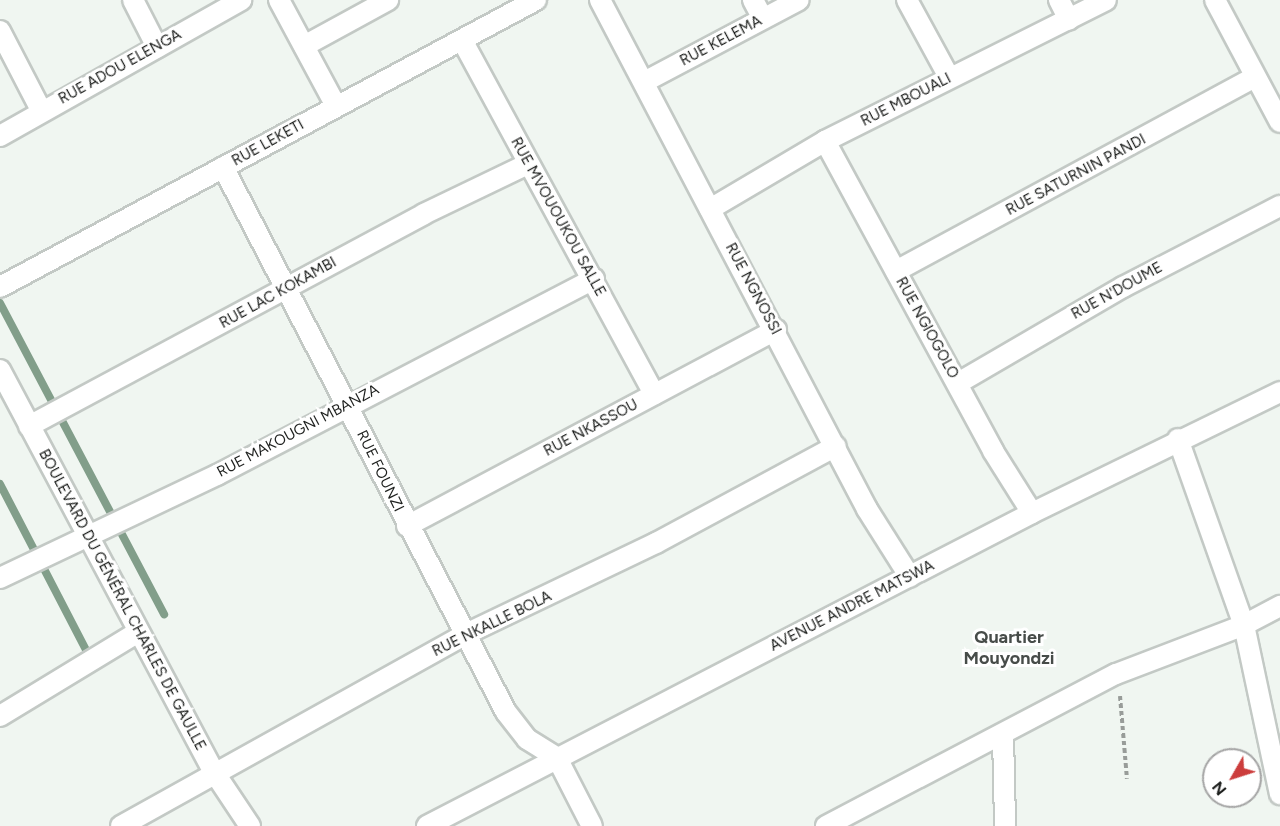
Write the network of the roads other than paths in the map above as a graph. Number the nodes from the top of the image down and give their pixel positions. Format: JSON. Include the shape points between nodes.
{"nodes":[{"id":1,"x":133,"y":0,"type":"edge"},
{"id":2,"x":241,"y":0,"type":"edge"},
{"id":3,"x":279,"y":0,"type":"edge"},
{"id":4,"x":388,"y":0,"type":"edge"},
{"id":5,"x":536,"y":0,"type":"edge"},
{"id":6,"x":600,"y":0,"type":"edge"},
{"id":7,"x":753,"y":0,"type":"edge"},
{"id":8,"x":799,"y":0,"type":"edge"},
{"id":9,"x":907,"y":0,"type":"edge"},
{"id":10,"x":1059,"y":0,"type":"edge"},
{"id":11,"x":1106,"y":0,"type":"edge"},
{"id":12,"x":1215,"y":0,"type":"edge"},
{"id":13,"x":763,"y":19,"type":"junction"},
{"id":14,"x":1069,"y":20,"type":"junction"},
{"id":15,"x":0,"y":31,"type":"edge"},
{"id":16,"x":462,"y":40,"type":"junction"},
{"id":17,"x":304,"y":46,"type":"junction"},
{"id":18,"x":157,"y":47,"type":"junction"},
{"id":19,"x":949,"y":77,"type":"junction"},
{"id":20,"x":1255,"y":77,"type":"junction"},
{"id":21,"x":644,"y":82,"type":"junction"},
{"id":22,"x":336,"y":106,"type":"junction"},
{"id":23,"x":41,"y":110,"type":"junction"},
{"id":24,"x":1280,"y":122,"type":"edge"},
{"id":25,"x":0,"y":136,"type":"edge"},
{"id":26,"x":825,"y":141,"type":"junction"},
{"id":27,"x":528,"y":164,"type":"junction"},
{"id":28,"x":223,"y":167,"type":"junction"},
{"id":29,"x":1280,"y":206,"type":"edge"},
{"id":30,"x":710,"y":209,"type":"junction"},
{"id":31,"x":896,"y":271,"type":"junction"},
{"id":32,"x":594,"y":279,"type":"junction"},
{"id":33,"x":0,"y":287,"type":"edge"},
{"id":34,"x":284,"y":290,"type":"junction"},
{"id":35,"x":776,"y":330,"type":"junction"},
{"id":36,"x":0,"y":370,"type":"edge"},
{"id":37,"x":958,"y":383,"type":"junction"},
{"id":38,"x":1280,"y":392,"type":"edge"},
{"id":39,"x":654,"y":394,"type":"junction"},
{"id":40,"x":347,"y":405,"type":"junction"},
{"id":41,"x":29,"y":426,"type":"junction"},
{"id":42,"x":1178,"y":439,"type":"junction"},
{"id":43,"x":836,"y":446,"type":"junction"},
{"id":44,"x":1032,"y":513,"type":"junction"},
{"id":45,"x":407,"y":526,"type":"junction"},
{"id":46,"x":87,"y":537,"type":"junction"},
{"id":47,"x":910,"y":576,"type":"junction"},
{"id":48,"x":0,"y":578,"type":"edge"},
{"id":49,"x":1280,"y":606,"type":"edge"},
{"id":50,"x":1244,"y":625,"type":"junction"},
{"id":51,"x":138,"y":632,"type":"junction"},
{"id":52,"x":466,"y":634,"type":"junction"},
{"id":53,"x":0,"y":716,"type":"edge"},
{"id":54,"x":1002,"y":735,"type":"junction"},
{"id":55,"x":557,"y":758,"type":"junction"},
{"id":56,"x":214,"y":772,"type":"junction"},
{"id":57,"x":1280,"y":794,"type":"edge"},
{"id":58,"x":121,"y":826,"type":"edge"},
{"id":59,"x":250,"y":826,"type":"edge"},
{"id":60,"x":427,"y":826,"type":"edge"},
{"id":61,"x":592,"y":826,"type":"edge"},
{"id":62,"x":826,"y":826,"type":"edge"},
{"id":63,"x":1005,"y":826,"type":"edge"}],
"edges":[{"from":1,"to":18,"type":"street"},
{"from":2,"to":18,"type":"street","name":"RUE ADOU ELENGA"},
{"from":3,"to":17,"type":"street"},
{"from":4,"to":17,"type":"street"},
{"from":5,"to":16,"type":"street","name":"RUE LEKETI"},
{"from":6,"to":21,"type":"street","name":"RUE NGNOSSI"},
{"from":7,"to":13,"type":"street"},
{"from":8,"to":13,"type":"street","name":"RUE KELEMA"},
{"from":9,"to":19,"type":"street"},
{"from":10,"to":14,"type":"street"},
{"from":11,"to":14,"type":"street","name":"RUE MBOUALI"},
{"from":12,"to":20,"type":"street"},
{"from":13,"to":21,"type":"street","name":"RUE KELEMA"},
{"from":14,"to":19,"type":"street","name":"RUE MBOUALI"},
{"from":15,"to":23,"type":"street"},
{"from":16,"to":22,"type":"street","name":"RUE LEKETI"},
{"from":16,"to":27,"type":"street","name":"RUE MVOUOUKOU SALLE"},
{"from":17,"to":22,"type":"street"},
{"from":18,"to":23,"type":"street","name":"RUE ADOU ELENGA"},
{"from":19,"to":26,"type":"street","name":"RUE MBOUALI"},
{"from":20,"to":24,"type":"street"},
{"from":20,"to":31,"type":"street","name":"RUE SATURNIN PANDI"},
{"from":21,"to":30,"type":"street","name":"RUE NGNOSSI"},
{"from":22,"to":28,"type":"street","name":"RUE LEKETI"},
{"from":23,"to":25,"type":"street","name":"RUE ADOU ELENGA"},
{"from":26,"to":30,"type":"street","name":"RUE MBOUALI"},
{"from":26,"to":31,"type":"street","name":"RUE NGIOGOLO"},
{"from":27,"to":32,"type":"street","name":"RUE MVOUOUKOU SALLE"},
{"from":27,"to":34,"type":"street","name":"RUE LAC KOKAMBI","via":[[424,214]]},
{"from":28,"to":33,"type":"street","name":"RUE LEKETI"},
{"from":28,"to":34,"type":"street","name":"RUE FOUNZI"},
{"from":29,"to":37,"type":"street","name":"RUE N'DOUME","via":[[1123,286]]},
{"from":30,"to":35,"type":"street","name":"RUE NGNOSSI"},
{"from":31,"to":37,"type":"street","name":"RUE NGIOGOLO"},
{"from":32,"to":39,"type":"street","name":"RUE MVOUOUKOU SALLE"},
{"from":32,"to":40,"type":"street","name":"RUE MAKOUGNI MBANZA"},
{"from":34,"to":40,"type":"street","name":"RUE FOUNZI"},
{"from":34,"to":41,"type":"street","name":"RUE LAC KOKAMBI"},
{"from":35,"to":39,"type":"street","name":"RUE NKASSOU"},
{"from":35,"to":43,"type":"street","name":"RUE NGNOSSI"},
{"from":36,"to":41,"type":"street","name":"BOULEVARD DU GÉNÉRAL CHARLES DE GAULLE"},
{"from":37,"to":44,"type":"street","name":"RUE NGIOGOLO","via":[[993,451]]},
{"from":38,"to":42,"type":"street","name":"AVENUE ANDRE MATSWA"},
{"from":39,"to":45,"type":"street","name":"RUE NKASSOU"},
{"from":40,"to":45,"type":"street","name":"RUE FOUNZI"},
{"from":40,"to":46,"type":"street","name":"RUE MAKOUGNI MBANZA"},
{"from":41,"to":46,"type":"street","name":"BOULEVARD DU GÉNÉRAL CHARLES DE GAULLE"},
{"from":42,"to":44,"type":"street","name":"AVENUE ANDRE MATSWA"},
{"from":42,"to":50,"type":"street"},
{"from":43,"to":47,"type":"street","name":"RUE NGNOSSI","via":[[867,509]]},
{"from":43,"to":52,"type":"street","name":"RUE NKALLE BOLA","via":[[656,543]]},
{"from":44,"to":47,"type":"street","name":"AVENUE ANDRE MATSWA"},
{"from":45,"to":52,"type":"street","name":"RUE FOUNZI"},
{"from":46,"to":48,"type":"street","name":"RUE MAKOUGNI MBANZA"},
{"from":46,"to":51,"type":"street","name":"BOULEVARD DU GÉNÉRAL CHARLES DE GAULLE"},
{"from":47,"to":55,"type":"street","name":"AVENUE ANDRE MATSWA"},
{"from":49,"to":50,"type":"street"},
{"from":50,"to":54,"type":"street","via":[[1116,674]]},
{"from":50,"to":57,"type":"street"},
{"from":51,"to":53,"type":"street"},
{"from":51,"to":56,"type":"street","name":"BOULEVARD DU GÉNÉRAL CHARLES DE GAULLE"},
{"from":52,"to":55,"type":"street","name":"RUE FOUNZI","via":[[506,712],[527,739]]},
{"from":52,"to":56,"type":"street","name":"RUE NKALLE BOLA"},
{"from":54,"to":62,"type":"street"},
{"from":54,"to":63,"type":"street"},
{"from":55,"to":60,"type":"street","name":"AVENUE ANDRE MATSWA"},
{"from":55,"to":61,"type":"street"},
{"from":56,"to":58,"type":"street","name":"RUE NKALLE BOLA"},
{"from":56,"to":59,"type":"street","name":"BOULEVARD DU GÉNÉRAL CHARLES DE GAULLE"}]}
